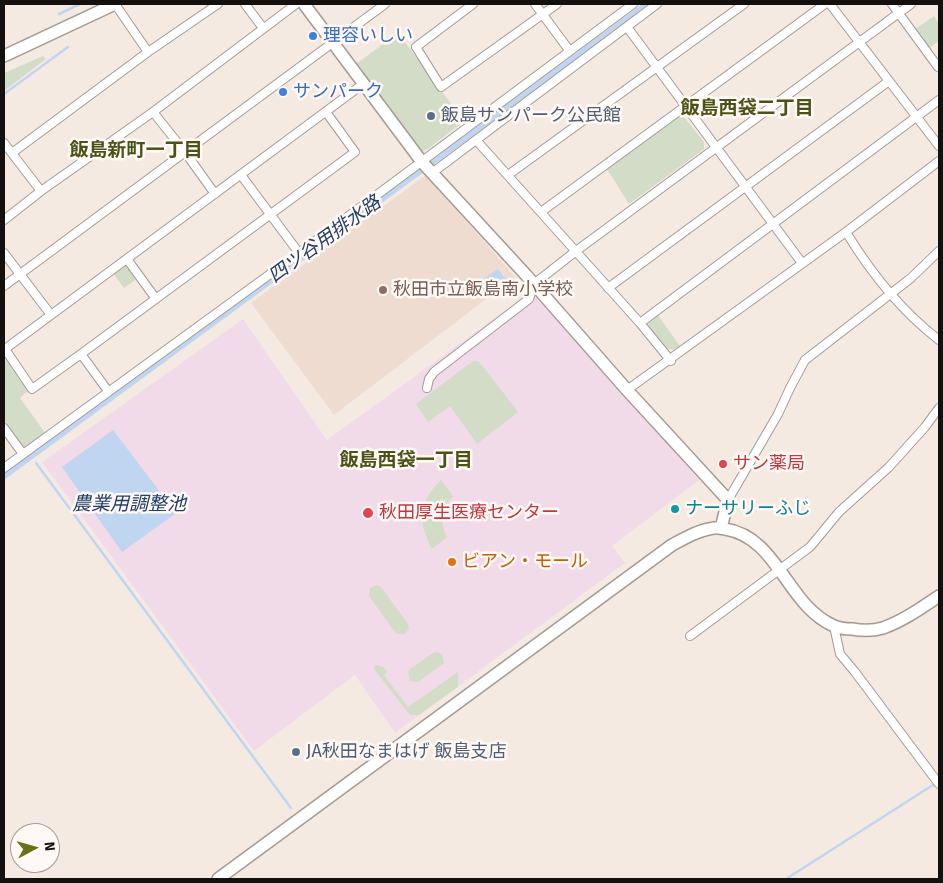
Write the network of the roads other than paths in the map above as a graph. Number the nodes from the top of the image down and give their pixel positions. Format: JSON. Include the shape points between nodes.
{"nodes":[{"id":1,"x":115,"y":4,"type":"edge"},
{"id":2,"x":218,"y":4,"type":"edge"},
{"id":3,"x":246,"y":4,"type":"edge"},
{"id":4,"x":296,"y":4,"type":"edge"},
{"id":5,"x":304,"y":4,"type":"edge"},
{"id":6,"x":385,"y":4,"type":"edge"},
{"id":7,"x":473,"y":4,"type":"edge"},
{"id":8,"x":535,"y":4,"type":"edge"},
{"id":9,"x":557,"y":4,"type":"edge"},
{"id":10,"x":633,"y":4,"type":"edge"},
{"id":11,"x":658,"y":4,"type":"edge"},
{"id":12,"x":744,"y":4,"type":"edge"},
{"id":13,"x":826,"y":4,"type":"edge"},
{"id":14,"x":830,"y":4,"type":"edge"},
{"id":15,"x":892,"y":4,"type":"edge"},
{"id":16,"x":911,"y":4,"type":"edge"},
{"id":17,"x":899,"y":13,"type":"junction"},
{"id":18,"x":542,"y":15,"type":"junction"},
{"id":19,"x":627,"y":27,"type":"junction"},
{"id":20,"x":263,"y":28,"type":"junction"},
{"id":21,"x":859,"y":41,"type":"junction"},
{"id":22,"x":333,"y":43,"type":"junction"},
{"id":23,"x":569,"y":50,"type":"junction"},
{"id":24,"x":148,"y":52,"type":"junction"},
{"id":25,"x":4,"y":56,"type":"edge"},
{"id":26,"x":658,"y":67,"type":"junction"},
{"id":27,"x":938,"y":67,"type":"edge"},
{"id":28,"x":888,"y":81,"type":"junction"},
{"id":29,"x":363,"y":84,"type":"junction"},
{"id":30,"x":939,"y":100,"type":"edge"},
{"id":31,"x":686,"y":106,"type":"junction"},
{"id":32,"x":153,"y":112,"type":"junction"},
{"id":33,"x":326,"y":112,"type":"junction"},
{"id":34,"x":916,"y":118,"type":"junction"},
{"id":35,"x":476,"y":140,"type":"junction"},
{"id":36,"x":4,"y":143,"type":"edge"},
{"id":37,"x":939,"y":146,"type":"edge"},
{"id":38,"x":716,"y":148,"type":"junction"},
{"id":39,"x":185,"y":152,"type":"junction"},
{"id":40,"x":12,"y":153,"type":"junction"},
{"id":41,"x":939,"y":161,"type":"edge"},
{"id":42,"x":426,"y":167,"type":"junction"},
{"id":43,"x":241,"y":175,"type":"junction"},
{"id":44,"x":508,"y":175,"type":"junction"},
{"id":45,"x":745,"y":187,"type":"junction"},
{"id":46,"x":41,"y":191,"type":"junction"},
{"id":47,"x":215,"y":194,"type":"junction"},
{"id":48,"x":541,"y":212,"type":"junction"},
{"id":49,"x":270,"y":214,"type":"junction"},
{"id":50,"x":4,"y":220,"type":"edge"},
{"id":51,"x":773,"y":226,"type":"junction"},
{"id":52,"x":846,"y":232,"type":"junction"},
{"id":53,"x":576,"y":251,"type":"junction"},
{"id":54,"x":939,"y":251,"type":"edge"},
{"id":55,"x":4,"y":253,"type":"edge"},
{"id":56,"x":299,"y":253,"type":"junction"},
{"id":57,"x":127,"y":259,"type":"junction"},
{"id":58,"x":802,"y":263,"type":"junction"},
{"id":59,"x":20,"y":274,"type":"junction"},
{"id":60,"x":534,"y":284,"type":"junction"},
{"id":61,"x":4,"y":286,"type":"edge"},
{"id":62,"x":608,"y":288,"type":"junction"},
{"id":63,"x":891,"y":294,"type":"junction"},
{"id":64,"x":156,"y":299,"type":"junction"},
{"id":65,"x":51,"y":315,"type":"junction"},
{"id":66,"x":640,"y":323,"type":"junction"},
{"id":67,"x":939,"y":340,"type":"edge"},
{"id":68,"x":81,"y":354,"type":"junction"},
{"id":69,"x":670,"y":360,"type":"junction"},
{"id":70,"x":427,"y":388,"type":"dead end"},
{"id":71,"x":628,"y":390,"type":"junction"},
{"id":72,"x":108,"y":392,"type":"junction"},
{"id":73,"x":938,"y":413,"type":"edge"},
{"id":74,"x":4,"y":428,"type":"edge"},
{"id":75,"x":23,"y":454,"type":"junction"},
{"id":76,"x":5,"y":464,"type":"edge"},
{"id":77,"x":728,"y":500,"type":"junction"},
{"id":78,"x":721,"y":528,"type":"junction"},
{"id":79,"x":780,"y":570,"type":"junction"},
{"id":80,"x":939,"y":596,"type":"edge"},
{"id":81,"x":834,"y":626,"type":"junction"},
{"id":82,"x":690,"y":636,"type":"dead end"},
{"id":83,"x":938,"y":782,"type":"edge"},
{"id":84,"x":218,"y":879,"type":"edge"}],
"edges":[{"from":1,"to":24,"type":"street"},
{"from":1,"to":25,"type":"street"},
{"from":2,"to":24,"type":"street"},
{"from":3,"to":20,"type":"street"},
{"from":4,"to":20,"type":"street"},
{"from":5,"to":22,"type":"street"},
{"from":6,"to":22,"type":"street"},
{"from":7,"to":18,"type":"street","via":[[416,47],[441,87]]},
{"from":8,"to":18,"type":"street"},
{"from":9,"to":18,"type":"street"},
{"from":10,"to":23,"type":"street"},
{"from":11,"to":19,"type":"street"},
{"from":12,"to":26,"type":"street"},
{"from":13,"to":31,"type":"street"},
{"from":14,"to":21,"type":"street"},
{"from":15,"to":17,"type":"street"},
{"from":16,"to":17,"type":"street"},
{"from":17,"to":21,"type":"street"},
{"from":17,"to":27,"type":"street"},
{"from":18,"to":23,"type":"street"},
{"from":19,"to":26,"type":"street"},
{"from":19,"to":35,"type":"street"},
{"from":20,"to":32,"type":"street"},
{"from":21,"to":28,"type":"street"},
{"from":21,"to":38,"type":"street"},
{"from":22,"to":29,"type":"street"},
{"from":22,"to":39,"type":"street"},
{"from":23,"to":42,"type":"street"},
{"from":24,"to":40,"type":"street"},
{"from":26,"to":31,"type":"street"},
{"from":26,"to":44,"type":"street"},
{"from":28,"to":34,"type":"street"},
{"from":28,"to":45,"type":"street"},
{"from":29,"to":33,"type":"street"},
{"from":29,"to":42,"type":"street"},
{"from":30,"to":34,"type":"street"},
{"from":31,"to":38,"type":"street"},
{"from":31,"to":48,"type":"street"},
{"from":32,"to":39,"type":"street"},
{"from":32,"to":46,"type":"street"},
{"from":33,"to":43,"type":"street"},
{"from":33,"to":49,"type":"street","via":[[355,152]]},
{"from":34,"to":37,"type":"street"},
{"from":34,"to":51,"type":"street"},
{"from":35,"to":42,"type":"street"},
{"from":35,"to":44,"type":"street"},
{"from":36,"to":40,"type":"street"},
{"from":38,"to":45,"type":"street"},
{"from":38,"to":53,"type":"street"},
{"from":39,"to":47,"type":"street"},
{"from":39,"to":59,"type":"street"},
{"from":40,"to":46,"type":"street"},
{"from":41,"to":52,"type":"street"},
{"from":42,"to":56,"type":"street"},
{"from":42,"to":60,"type":"street"},
{"from":43,"to":47,"type":"street"},
{"from":43,"to":49,"type":"street"},
{"from":44,"to":48,"type":"street"},
{"from":45,"to":51,"type":"street"},
{"from":45,"to":62,"type":"street"},
{"from":46,"to":50,"type":"street"},
{"from":47,"to":57,"type":"street"},
{"from":48,"to":53,"type":"street"},
{"from":49,"to":56,"type":"street"},
{"from":49,"to":64,"type":"street"},
{"from":51,"to":58,"type":"street"},
{"from":51,"to":66,"type":"street"},
{"from":52,"to":58,"type":"street"},
{"from":52,"to":63,"type":"street","via":[[868,267]]},
{"from":53,"to":60,"type":"street"},
{"from":53,"to":62,"type":"street"},
{"from":54,"to":63,"type":"street"},
{"from":55,"to":59,"type":"street"},
{"from":56,"to":72,"type":"street"},
{"from":57,"to":64,"type":"street"},
{"from":57,"to":65,"type":"street"},
{"from":58,"to":69,"type":"street"},
{"from":59,"to":61,"type":"street"},
{"from":59,"to":65,"type":"street"},
{"from":60,"to":70,"type":"street","via":[[529,299],[434,372]]},
{"from":60,"to":71,"type":"street"},
{"from":62,"to":66,"type":"street"},
{"from":63,"to":67,"type":"street","via":[[914,320]]},
{"from":63,"to":77,"type":"street","via":[[805,360]]},
{"from":64,"to":68,"type":"street"},
{"from":65,"to":68,"type":"street","via":[[5,349],[32,389]]},
{"from":66,"to":69,"type":"street"},
{"from":68,"to":72,"type":"street"},
{"from":69,"to":71,"type":"street"},
{"from":71,"to":77,"type":"street"},
{"from":72,"to":75,"type":"street"},
{"from":73,"to":79,"type":"street","via":[[889,467],[839,512],[810,547]]},
{"from":74,"to":75,"type":"street"},
{"from":75,"to":76,"type":"street"},
{"from":77,"to":78,"type":"street"},
{"from":78,"to":79,"type":"street","via":[[737,531],[755,541]]},
{"from":78,"to":84,"type":"street","via":[[692,534],[672,545]]},
{"from":79,"to":81,"type":"street","via":[[805,604]]},
{"from":79,"to":82,"type":"street"},
{"from":80,"to":81,"type":"street","via":[[881,629],[864,631]]},
{"from":81,"to":83,"type":"street","via":[[840,654]]}]}
